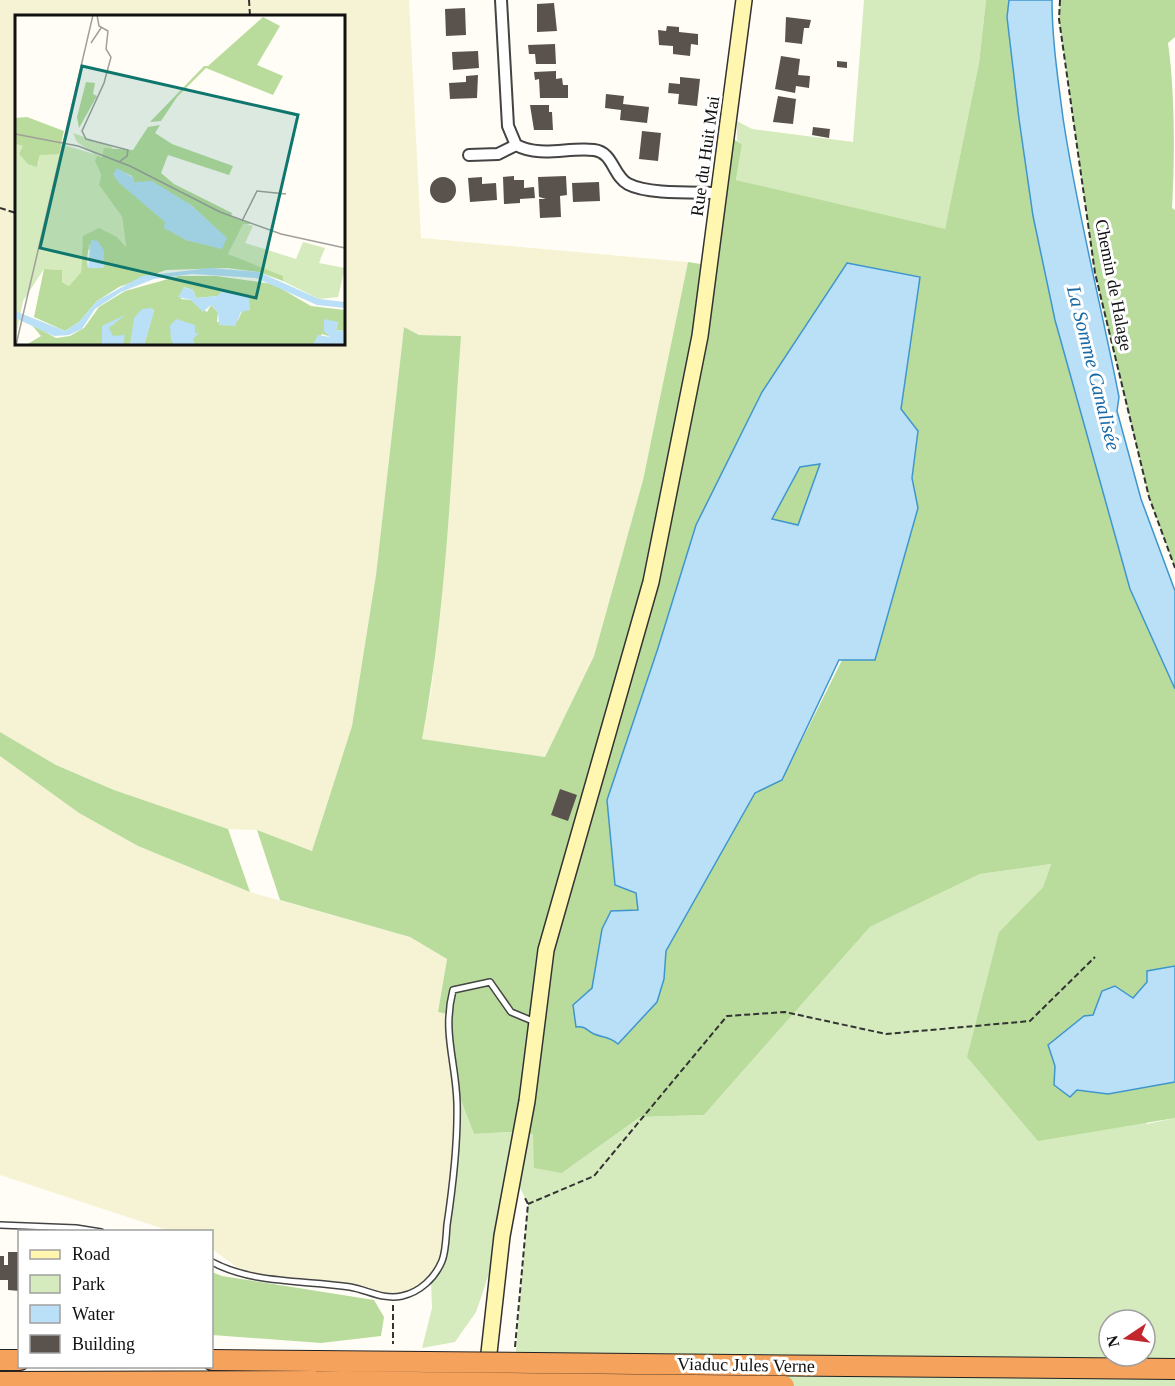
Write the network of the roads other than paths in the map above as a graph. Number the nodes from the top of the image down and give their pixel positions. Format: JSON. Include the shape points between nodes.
{"nodes":[{"id":1,"x":501,"y":0,"type":"edge"},
{"id":2,"x":744,"y":0,"type":"edge"},
{"id":3,"x":516,"y":145,"type":"junction"},
{"id":4,"x":469,"y":155,"type":"dead end"},
{"id":5,"x":720,"y":193,"type":"junction"},
{"id":6,"x":538,"y":1023,"type":"junction"},
{"id":7,"x":0,"y":1225,"type":"edge"},
{"id":8,"x":88,"y":1230,"type":"edge"},
{"id":9,"x":213,"y":1262,"type":"edge"},
{"id":10,"x":0,"y":1360,"type":"edge"},
{"id":11,"x":18,"y":1360,"type":"edge"},
{"id":12,"x":213,"y":1360,"type":"edge"},
{"id":13,"x":1175,"y":1369,"type":"edge"},
{"id":14,"x":0,"y":1382,"type":"edge"},
{"id":15,"x":487,"y":1386,"type":"edge"},
{"id":16,"x":784,"y":1386,"type":"edge"}],
"edges":[{"from":1,"to":3,"type":"street","via":[[508,126]]},
{"from":2,"to":5,"type":"street","name":"Rue du Huit Mai"},
{"from":3,"to":4,"type":"street","via":[[498,154]]},
{"from":3,"to":5,"type":"street","via":[[535,152],[595,150],[608,158],[620,178],[635,187]]},
{"from":5,"to":6,"type":"street","name":"Rue du Huit Mai","via":[[703,318],[651,582],[546,950]]},
{"from":6,"to":9,"type":"lane","via":[[511,1012],[490,982],[453,990],[447,1014],[457,1102],[454,1178],[442,1261],[431,1281],[402,1296],[377,1297],[351,1287],[246,1274]]},
{"from":6,"to":15,"type":"street","name":"Rue du Huit Mai","via":[[502,1236]]},
{"from":7,"to":8,"type":"lane"},
{"from":10,"to":11,"type":"highway"},
{"from":12,"to":13,"type":"highway","name":"Viaduc Jules Verne","bridge":true},
{"from":14,"to":16,"type":"highway","name":"Viaduc Jules Verne","bridge":true}]}
